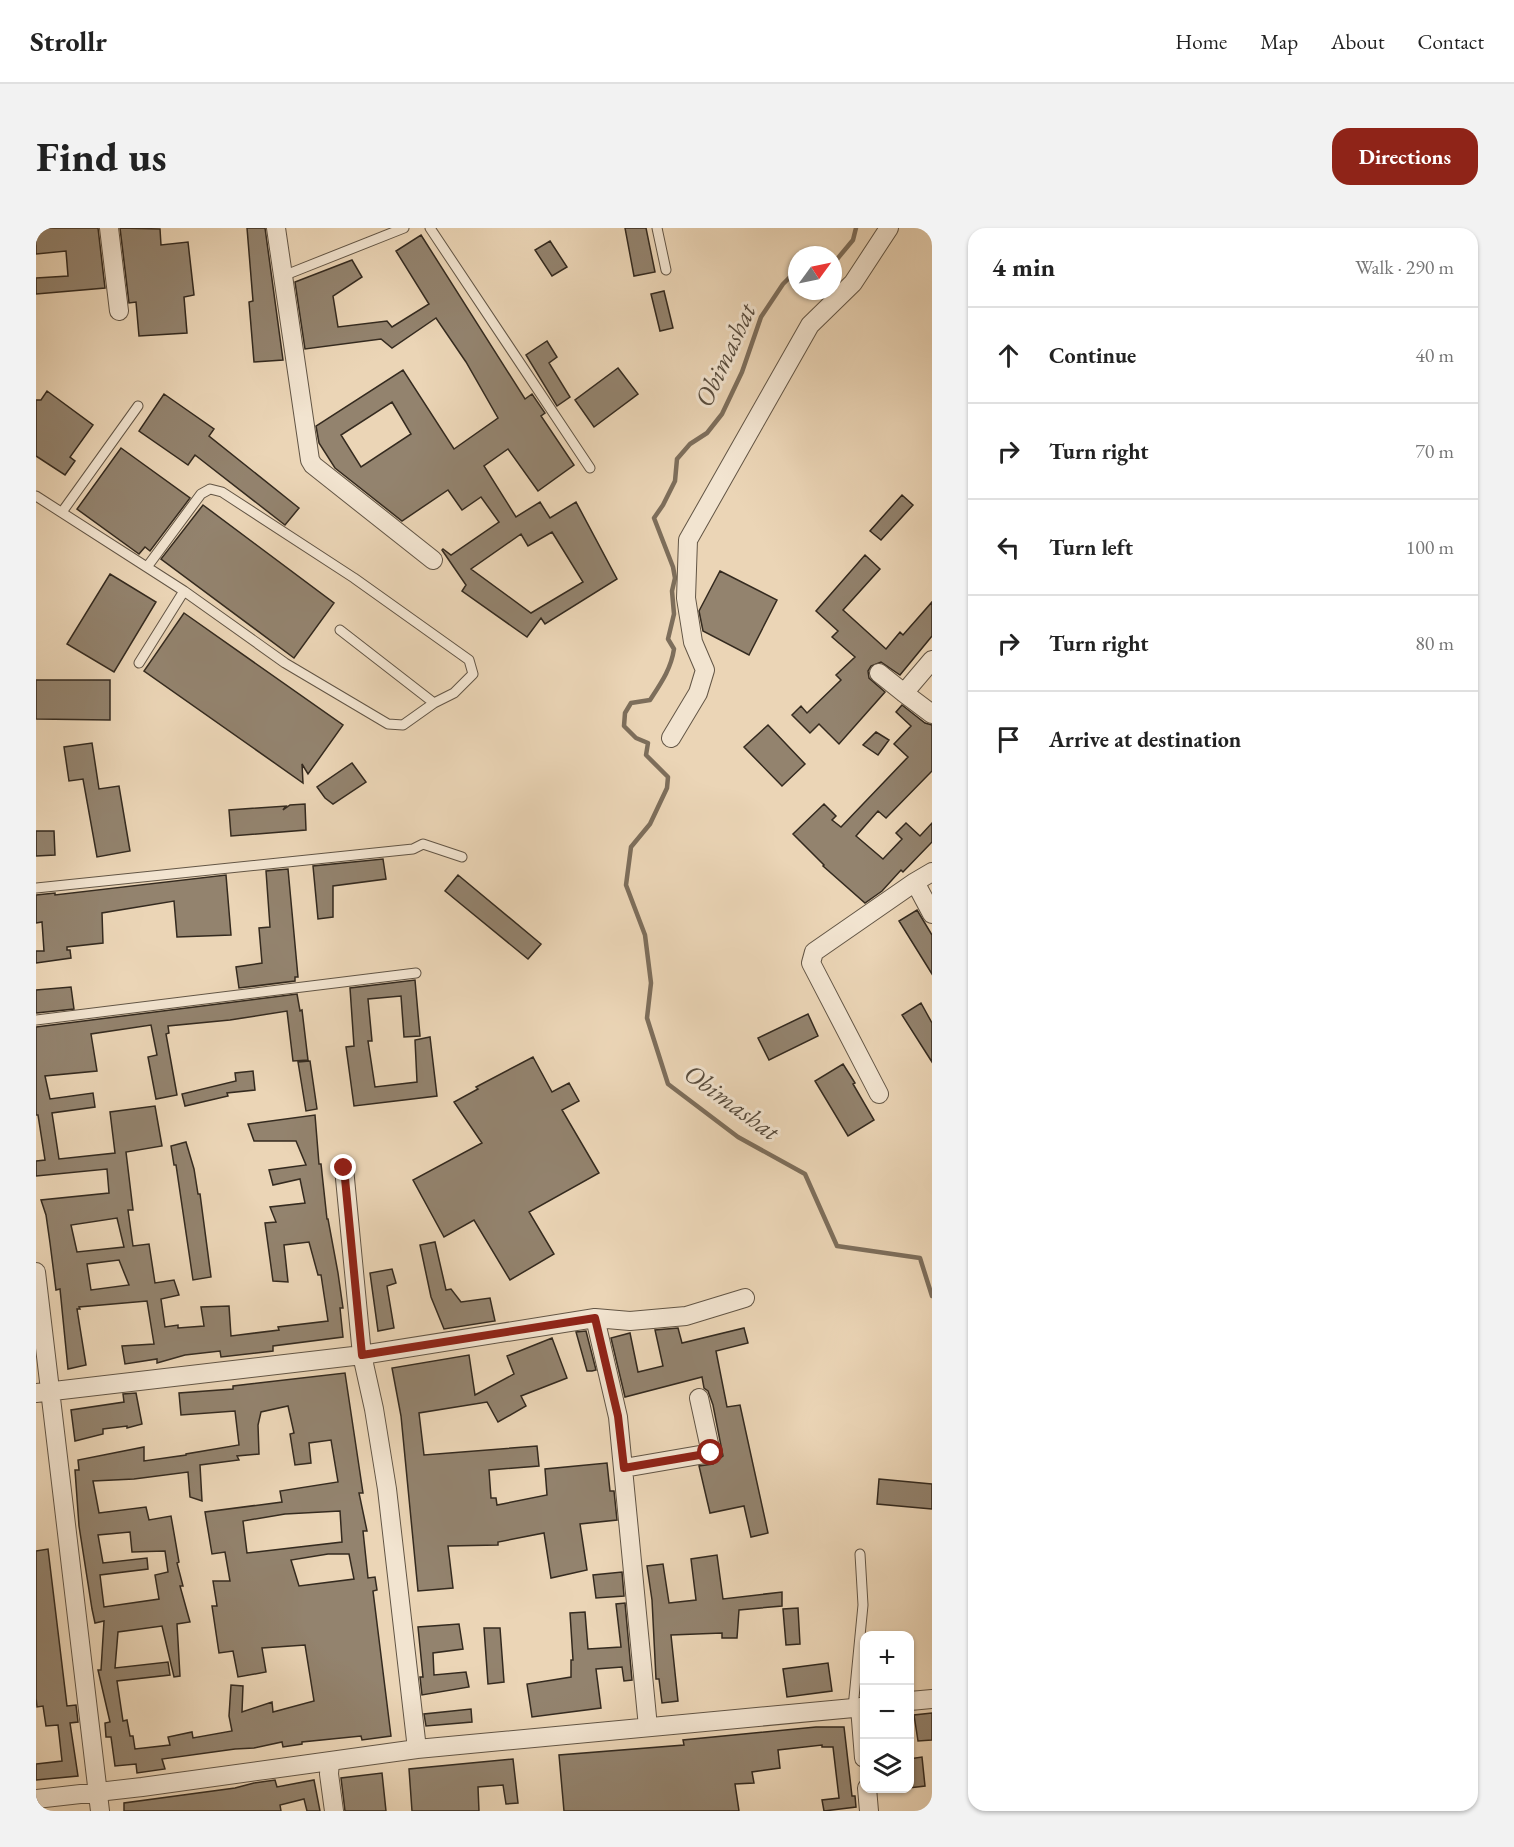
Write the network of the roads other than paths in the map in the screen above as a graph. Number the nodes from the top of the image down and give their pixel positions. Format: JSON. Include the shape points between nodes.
{"nodes":[{"id":1,"x":109,"y":228,"type":"edge"},
{"id":2,"x":276,"y":228,"type":"edge"},
{"id":3,"x":404,"y":228,"type":"edge"},
{"id":4,"x":430,"y":228,"type":"edge"},
{"id":5,"x":657,"y":228,"type":"edge"},
{"id":6,"x":889,"y":228,"type":"edge"},
{"id":7,"x":666,"y":270,"type":"dead end"},
{"id":8,"x":284,"y":276,"type":"junction"},
{"id":9,"x":119,"y":311,"type":"dead end"},
{"id":10,"x":138,"y":406,"type":"dead end"},
{"id":11,"x":590,"y":468,"type":"dead end"},
{"id":12,"x":36,"y":496,"type":"edge"},
{"id":13,"x":62,"y":512,"type":"junction"},
{"id":14,"x":433,"y":560,"type":"dead end"},
{"id":15,"x":147,"y":567,"type":"junction"},
{"id":16,"x":184,"y":591,"type":"junction"},
{"id":17,"x":340,"y":630,"type":"dead end"},
{"id":18,"x":932,"y":660,"type":"edge"},
{"id":19,"x":139,"y":663,"type":"dead end"},
{"id":20,"x":879,"y":673,"type":"dead end"},
{"id":21,"x":904,"y":693,"type":"junction"},
{"id":22,"x":434,"y":703,"type":"junction"},
{"id":23,"x":932,"y":714,"type":"edge"},
{"id":24,"x":671,"y":738,"type":"dead end"},
{"id":25,"x":462,"y":857,"type":"dead end"},
{"id":26,"x":932,"y":872,"type":"edge"},
{"id":27,"x":915,"y":882,"type":"junction"},
{"id":28,"x":36,"y":888,"type":"edge"},
{"id":29,"x":932,"y":914,"type":"edge"},
{"id":30,"x":416,"y":973,"type":"dead end"},
{"id":31,"x":36,"y":1020,"type":"edge"},
{"id":32,"x":879,"y":1094,"type":"dead end"},
{"id":33,"x":344,"y":1168,"type":"dead end"},
{"id":34,"x":36,"y":1272,"type":"edge"},
{"id":35,"x":746,"y":1298,"type":"dead end"},
{"id":36,"x":595,"y":1318,"type":"junction"},
{"id":37,"x":362,"y":1355,"type":"junction"},
{"id":38,"x":44,"y":1393,"type":"edge"},
{"id":39,"x":699,"y":1398,"type":"dead end"},
{"id":40,"x":624,"y":1468,"type":"junction"},
{"id":41,"x":860,"y":1554,"type":"dead end"},
{"id":42,"x":932,"y":1699,"type":"edge"},
{"id":43,"x":914,"y":1701,"type":"edge"},
{"id":44,"x":859,"y":1707,"type":"edge"},
{"id":45,"x":648,"y":1727,"type":"junction"},
{"id":46,"x":862,"y":1739,"type":"edge"},
{"id":47,"x":417,"y":1749,"type":"junction"},
{"id":48,"x":330,"y":1761,"type":"junction"},
{"id":49,"x":98,"y":1792,"type":"junction"},
{"id":50,"x":867,"y":1793,"type":"edge"},
{"id":51,"x":36,"y":1799,"type":"edge"},
{"id":52,"x":100,"y":1811,"type":"edge"},
{"id":53,"x":334,"y":1811,"type":"edge"},
{"id":54,"x":869,"y":1811,"type":"edge"}],
"edges":[{"from":1,"to":9,"type":"street"},
{"from":2,"to":8,"type":"street"},
{"from":3,"to":8,"type":"lane"},
{"from":4,"to":11,"type":"lane"},
{"from":5,"to":7,"type":"lane"},
{"from":6,"to":24,"type":"street","via":[[853,283],[810,325],[687,540],[686,598],[693,642],[705,670],[698,693]]},
{"from":8,"to":14,"type":"street","via":[[310,460]]},
{"from":10,"to":13,"type":"lane"},
{"from":12,"to":13,"type":"lane"},
{"from":13,"to":15,"type":"lane"},
{"from":15,"to":16,"type":"lane"},
{"from":15,"to":22,"type":"lane","via":[[201,494],[210,489],[222,492],[354,578],[469,660],[473,674],[454,693]]},
{"from":16,"to":19,"type":"lane"},
{"from":16,"to":22,"type":"lane","via":[[285,663],[388,724],[403,725]]},
{"from":17,"to":22,"type":"lane"},
{"from":18,"to":21,"type":"street"},
{"from":20,"to":21,"type":"street"},
{"from":21,"to":23,"type":"street"},
{"from":25,"to":28,"type":"lane","via":[[423,844],[413,849]]},
{"from":26,"to":27,"type":"street"},
{"from":27,"to":29,"type":"street"},
{"from":27,"to":32,"type":"street","via":[[813,952],[811,963]]},
{"from":30,"to":31,"type":"lane"},
{"from":33,"to":37,"type":"street"},
{"from":34,"to":38,"type":"street"},
{"from":35,"to":36,"type":"street","via":[[686,1316],[630,1321]]},
{"from":36,"to":37,"type":"street"},
{"from":36,"to":40,"type":"street","via":[[618,1416]]},
{"from":37,"to":38,"type":"street"},
{"from":37,"to":47,"type":"street","via":[[387,1489]]},
{"from":38,"to":49,"type":"street"},
{"from":39,"to":40,"type":"street","via":[[711,1453]]},
{"from":40,"to":45,"type":"street"},
{"from":41,"to":44,"type":"lane","via":[[863,1605]]},
{"from":42,"to":43,"type":"street"},
{"from":44,"to":45,"type":"street"},
{"from":44,"to":46,"type":"street"},
{"from":45,"to":47,"type":"street"},
{"from":47,"to":48,"type":"street"},
{"from":48,"to":49,"type":"street"},
{"from":48,"to":53,"type":"street"},
{"from":49,"to":51,"type":"street"},
{"from":49,"to":52,"type":"street"},
{"from":50,"to":54,"type":"street"}]}
